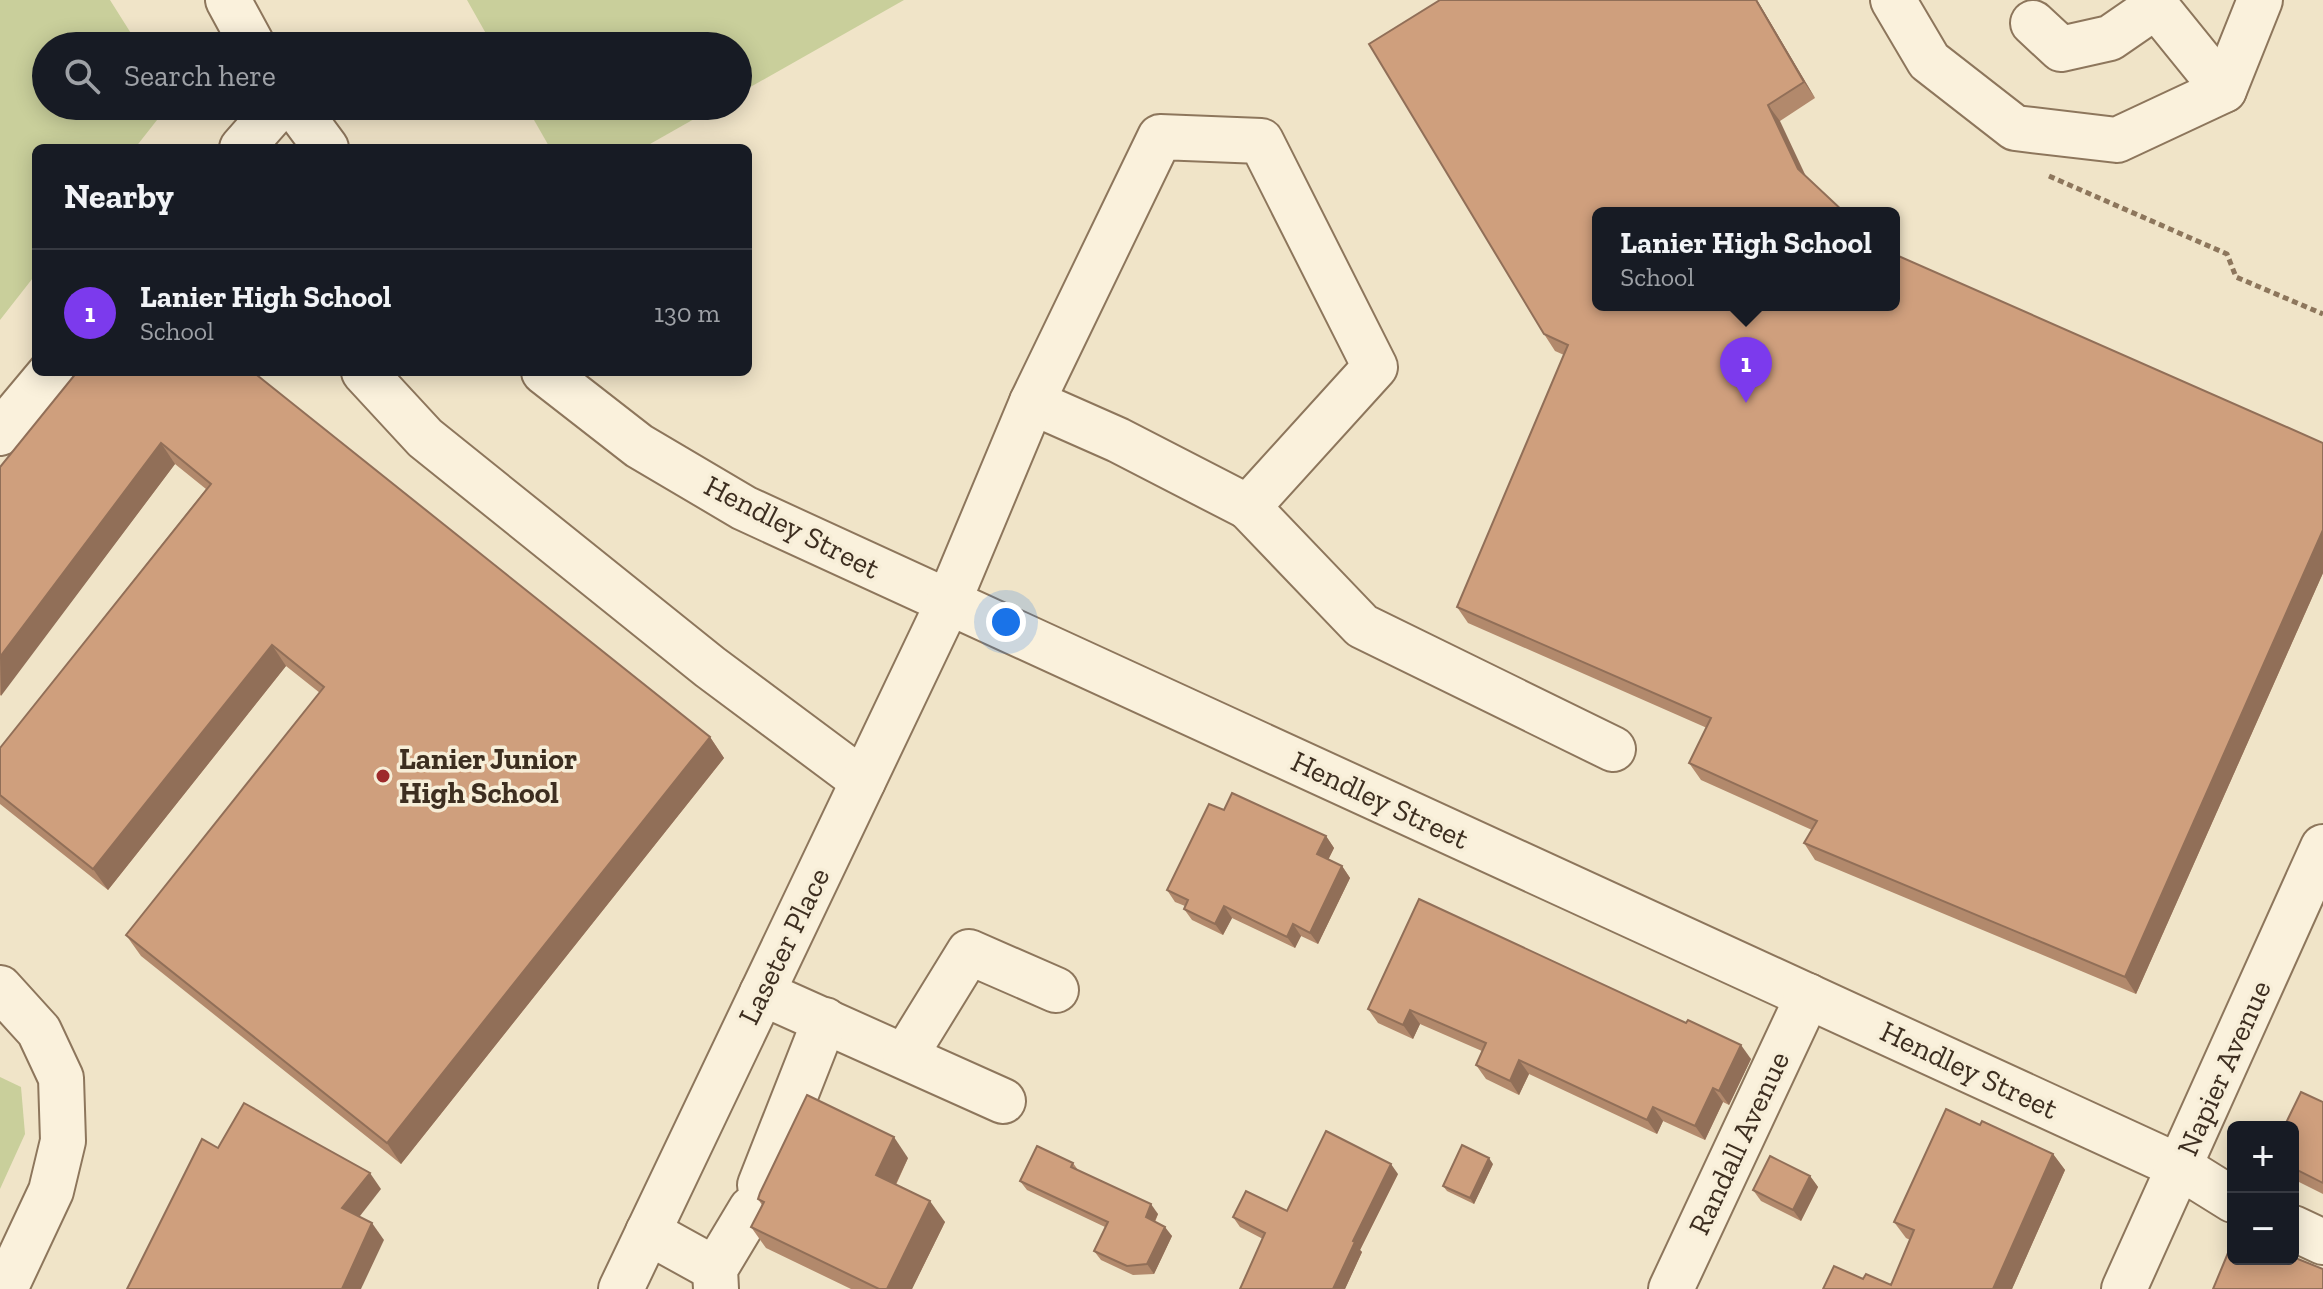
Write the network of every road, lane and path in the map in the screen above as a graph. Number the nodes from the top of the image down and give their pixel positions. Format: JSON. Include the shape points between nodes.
{"nodes":[{"id":1,"x":228,"y":0,"type":"edge"},
{"id":2,"x":1893,"y":0,"type":"edge"},
{"id":3,"x":2260,"y":0,"type":"edge"},
{"id":4,"x":2153,"y":3,"type":"edge"},
{"id":5,"x":2033,"y":23,"type":"dead end"},
{"id":6,"x":245,"y":32,"type":"edge"},
{"id":7,"x":2224,"y":90,"type":"junction"},
{"id":8,"x":267,"y":120,"type":"edge"},
{"id":9,"x":305,"y":120,"type":"edge"},
{"id":10,"x":246,"y":144,"type":"edge"},
{"id":11,"x":323,"y":144,"type":"edge"},
{"id":12,"x":48,"y":376,"type":"edge"},
{"id":13,"x":368,"y":376,"type":"edge"},
{"id":14,"x":549,"y":376,"type":"edge"},
{"id":15,"x":1032,"y":402,"type":"junction"},
{"id":16,"x":0,"y":433,"type":"edge"},
{"id":17,"x":1248,"y":507,"type":"junction"},
{"id":18,"x":948,"y":603,"type":"junction"},
{"id":19,"x":1613,"y":749,"type":"dead end"},
{"id":20,"x":863,"y":781,"type":"junction"},
{"id":21,"x":2323,"y":847,"type":"edge"},
{"id":22,"x":0,"y":988,"type":"edge"},
{"id":23,"x":1056,"y":990,"type":"dead end"},
{"id":24,"x":762,"y":993,"type":"junction"},
{"id":25,"x":1808,"y":996,"type":"junction"},
{"id":26,"x":825,"y":1020,"type":"junction"},
{"id":27,"x":905,"y":1056,"type":"junction"},
{"id":28,"x":1003,"y":1101,"type":"dead end"},
{"id":29,"x":2180,"y":1167,"type":"junction"},
{"id":30,"x":2227,"y":1196,"type":"edge"},
{"id":31,"x":2299,"y":1231,"type":"edge"},
{"id":32,"x":648,"y":1232,"type":"junction"},
{"id":33,"x":2323,"y":1242,"type":"edge"},
{"id":34,"x":716,"y":1279,"type":"edge"},
{"id":35,"x":5,"y":1289,"type":"edge"},
{"id":36,"x":621,"y":1289,"type":"edge"},
{"id":37,"x":1671,"y":1289,"type":"edge"},
{"id":38,"x":2124,"y":1289,"type":"edge"}],
"edges":[{"from":1,"to":6,"type":"street"},
{"from":2,"to":7,"type":"street","via":[[1929,61],[2015,128],[2117,140]]},
{"from":3,"to":7,"type":"street"},
{"from":4,"to":5,"type":"street","via":[[2110,38],[2061,49]]},
{"from":4,"to":7,"type":"street"},
{"from":8,"to":10,"type":"street"},
{"from":9,"to":11,"type":"street"},
{"from":12,"to":16,"type":"street"},
{"from":13,"to":20,"type":"street","via":[[425,438],[710,667]]},
{"from":14,"to":18,"type":"street","name":"Hendley Street","via":[[639,446],[744,508]]},
{"from":15,"to":17,"type":"street"},
{"from":15,"to":17,"type":"street","name":"Laseter Place","via":[[1160,137],[1261,141],[1375,367]]},
{"from":15,"to":18,"type":"street","name":"Laseter Place"},
{"from":17,"to":19,"type":"street","via":[[1362,626]]},
{"from":18,"to":20,"type":"street","name":"Laseter Place"},
{"from":18,"to":25,"type":"street","name":"Hendley Street"},
{"from":20,"to":24,"type":"street","name":"Laseter Place"},
{"from":21,"to":29,"type":"street","name":"Napier Avenue"},
{"from":22,"to":35,"type":"street","via":[[39,1031],[61,1078],[63,1141],[51,1191]]},
{"from":23,"to":27,"type":"street","via":[[969,952]]},
{"from":24,"to":26,"type":"street"},
{"from":24,"to":32,"type":"street","name":"Laseter Place"},
{"from":25,"to":29,"type":"street","name":"Hendley Street"},
{"from":25,"to":37,"type":"street","name":"Randall Avenue"},
{"from":26,"to":27,"type":"street"},
{"from":26,"to":34,"type":"street","via":[[755,1197]]},
{"from":27,"to":28,"type":"street"},
{"from":29,"to":30,"type":"street","name":"Hendley Street"},
{"from":29,"to":38,"type":"street","name":"Napier Avenue"},
{"from":31,"to":33,"type":"street"},
{"from":32,"to":34,"type":"street"},
{"from":32,"to":36,"type":"street","name":"Laseter Place"}]}
